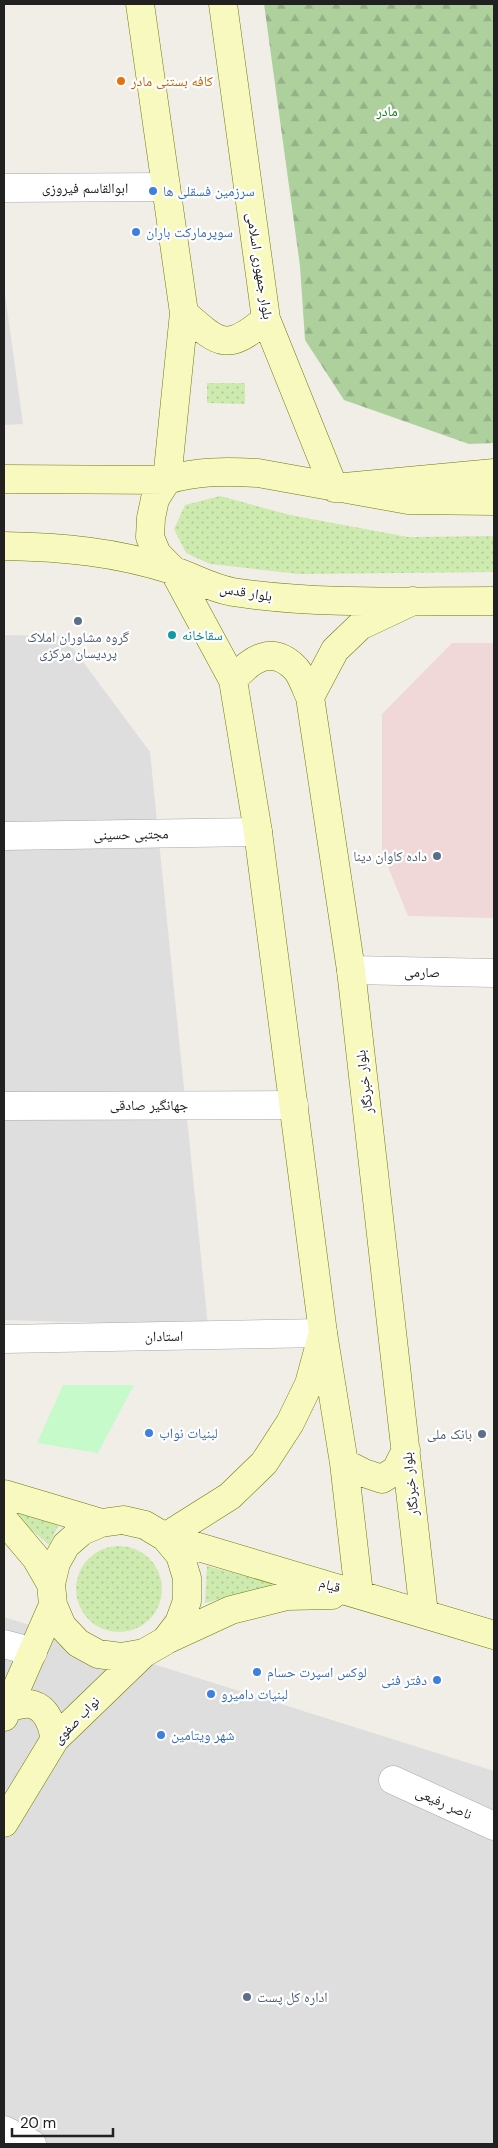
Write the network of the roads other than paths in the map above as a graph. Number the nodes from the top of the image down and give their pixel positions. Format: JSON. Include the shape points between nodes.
{"nodes":[{"id":1,"x":140,"y":4,"type":"edge"},
{"id":2,"x":223,"y":4,"type":"edge"},
{"id":3,"x":166,"y":187,"type":"junction"},
{"id":4,"x":4,"y":188,"type":"edge"},
{"id":5,"x":184,"y":313,"type":"junction"},
{"id":6,"x":266,"y":319,"type":"junction"},
{"id":7,"x":494,"y":473,"type":"edge"},
{"id":8,"x":4,"y":479,"type":"edge"},
{"id":9,"x":166,"y":480,"type":"junction"},
{"id":10,"x":334,"y":488,"type":"junction"},
{"id":11,"x":494,"y":501,"type":"edge"},
{"id":12,"x":4,"y":546,"type":"edge"},
{"id":13,"x":174,"y":571,"type":"junction"},
{"id":14,"x":413,"y":601,"type":"junction"},
{"id":15,"x":494,"y":601,"type":"edge"},
{"id":16,"x":233,"y":680,"type":"junction"},
{"id":17,"x":310,"y":697,"type":"junction"},
{"id":18,"x":258,"y":832,"type":"junction"},
{"id":19,"x":4,"y":836,"type":"edge"},
{"id":20,"x":351,"y":970,"type":"junction"},
{"id":21,"x":494,"y":973,"type":"edge"},
{"id":22,"x":294,"y":1105,"type":"junction"},
{"id":23,"x":4,"y":1106,"type":"edge"},
{"id":24,"x":323,"y":1333,"type":"junction"},
{"id":25,"x":4,"y":1339,"type":"edge"},
{"id":26,"x":406,"y":1450,"type":"junction"},
{"id":27,"x":344,"y":1463,"type":"junction"},
{"id":28,"x":4,"y":1494,"type":"edge"},
{"id":29,"x":4,"y":1520,"type":"edge"},
{"id":30,"x":101,"y":1523,"type":"junction"},
{"id":31,"x":165,"y":1537,"type":"junction"},
{"id":32,"x":52,"y":1594,"type":"junction"},
{"id":33,"x":359,"y":1594,"type":"junction"},
{"id":34,"x":424,"y":1614,"type":"junction"},
{"id":35,"x":494,"y":1635,"type":"edge"},
{"id":36,"x":4,"y":1644,"type":"edge"},
{"id":37,"x":154,"y":1647,"type":"junction"},
{"id":38,"x":33,"y":1652,"type":"junction"},
{"id":39,"x":7,"y":1712,"type":"edge"},
{"id":40,"x":55,"y":1739,"type":"junction"},
{"id":41,"x":393,"y":1780,"type":"dead end"},
{"id":42,"x":4,"y":1823,"type":"edge"},
{"id":43,"x":494,"y":1826,"type":"edge"},
{"id":44,"x":4,"y":2130,"type":"edge"},
{"id":45,"x":32,"y":2144,"type":"edge"}],
"edges":[{"from":1,"to":3,"type":"street"},
{"from":2,"to":6,"type":"street","name":"بلوار جمهوری اسلامی"},
{"from":3,"to":4,"type":"street","name":"ابوالقاسم فیروزی"},
{"from":3,"to":5,"type":"street"},
{"from":5,"to":6,"type":"street","via":[[212,336],[225,341],[246,336]]},
{"from":5,"to":9,"type":"street"},
{"from":6,"to":10,"type":"street","name":"بلوار جمهوری اسلامی"},
{"from":7,"to":10,"type":"street"},
{"from":8,"to":9,"type":"street"},
{"from":9,"to":10,"type":"street","via":[[186,475],[258,473]]},
{"from":9,"to":13,"type":"street","via":[[155,498],[150,537],[157,554]]},
{"from":10,"to":11,"type":"street","via":[[408,500]]},
{"from":12,"to":13,"type":"street","name":"بلوار قدس","via":[[56,547],[113,554]]},
{"from":13,"to":14,"type":"street","name":"بلوار قدس","via":[[202,584],[230,591],[300,600]]},
{"from":13,"to":16,"type":"street"},
{"from":14,"to":15,"type":"street","name":"بلوار قدس"},
{"from":14,"to":17,"type":"street","via":[[360,626],[334,650]]},
{"from":16,"to":17,"type":"street","name":"بلوار خبرنگار","via":[[245,666],[264,656],[280,657],[297,670]]},
{"from":16,"to":18,"type":"street"},
{"from":17,"to":20,"type":"street","name":"بلوار خبرنگار"},
{"from":18,"to":19,"type":"street","name":"مجتبی حسینی"},
{"from":18,"to":22,"type":"street"},
{"from":20,"to":21,"type":"street","name":"صارمی"},
{"from":20,"to":26,"type":"street","name":"بلوار خبرنگار"},
{"from":22,"to":23,"type":"street","name":"جهانگیر صادقی"},
{"from":22,"to":24,"type":"street"},
{"from":24,"to":25,"type":"street","name":"استادان"},
{"from":24,"to":27,"type":"street"},
{"from":24,"to":31,"type":"street","via":[[309,1384],[290,1423],[264,1463],[230,1496]]},
{"from":26,"to":27,"type":"street","via":[[396,1470],[382,1478]]},
{"from":26,"to":34,"type":"street","name":"بلوار خبرنگار"},
{"from":27,"to":33,"type":"street"},
{"from":28,"to":30,"type":"street"},
{"from":29,"to":32,"type":"street","via":[[36,1558]]},
{"from":30,"to":31,"type":"street","via":[[123,1520],[145,1525]]},
{"from":30,"to":32,"type":"street","via":[[82,1531],[66,1546],[56,1564]]},
{"from":31,"to":33,"type":"street","name":"قیام"},
{"from":31,"to":37,"type":"street","via":[[180,1555],[187,1578],[187,1601],[179,1623]]},
{"from":32,"to":37,"type":"street","via":[[62,1626],[78,1643],[98,1654],[121,1657]]},
{"from":32,"to":38,"type":"street"},
{"from":33,"to":34,"type":"street","name":"قیام"},
{"from":33,"to":37,"type":"street","via":[[287,1596],[231,1610]]},
{"from":34,"to":35,"type":"street","name":"قیام"},
{"from":36,"to":38,"type":"street"},
{"from":37,"to":40,"type":"street","name":"نواب صفوی"},
{"from":38,"to":39,"type":"street"},
{"from":39,"to":40,"type":"street","via":[[31,1704],[44,1711]]},
{"from":40,"to":42,"type":"street","name":"نواب صفوی"},
{"from":41,"to":43,"type":"street","name":"ناصر رفیعی"},
{"from":44,"to":45,"type":"street"}]}
